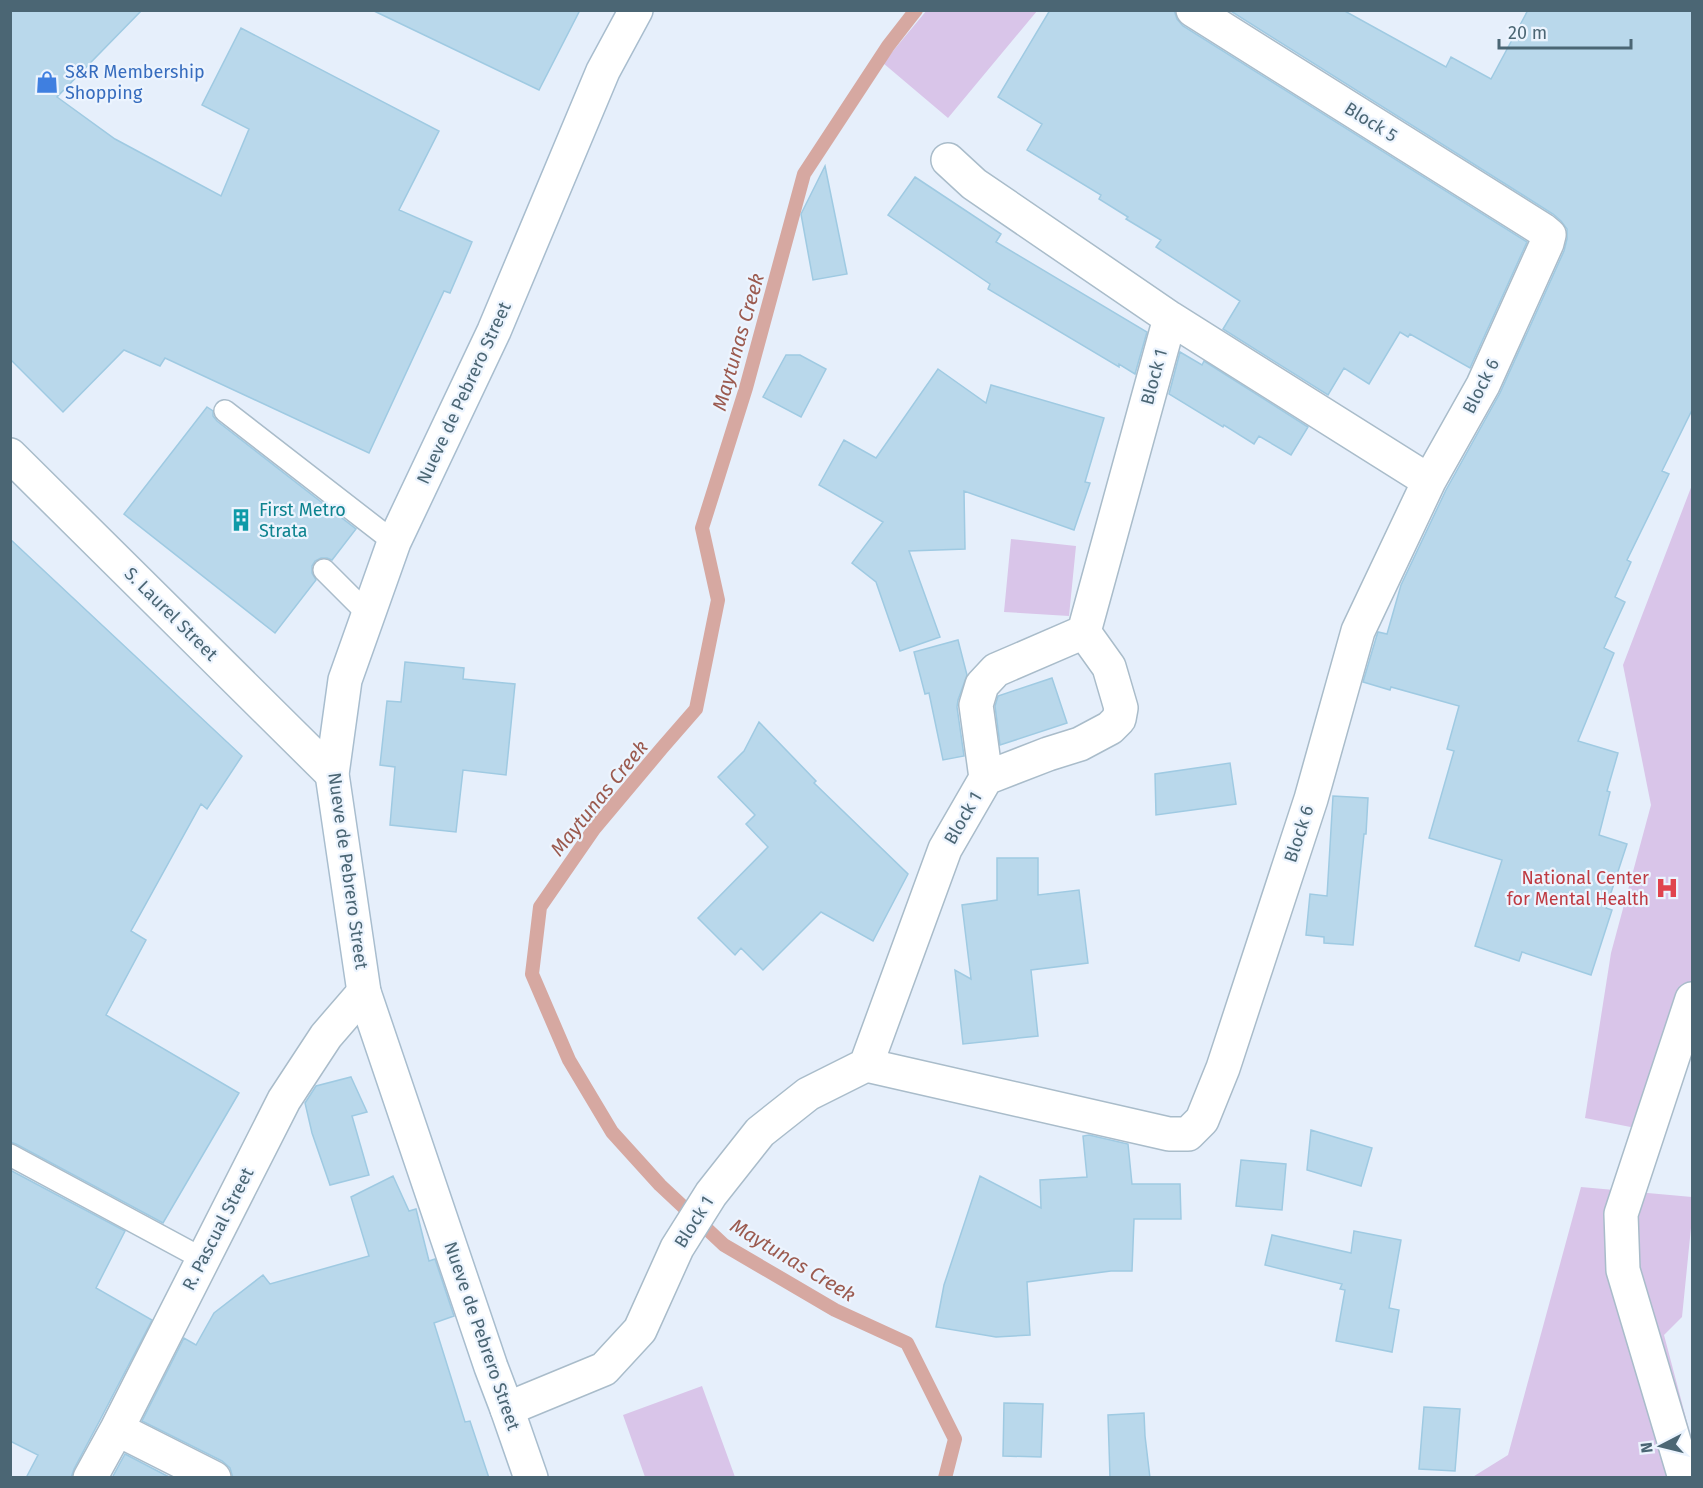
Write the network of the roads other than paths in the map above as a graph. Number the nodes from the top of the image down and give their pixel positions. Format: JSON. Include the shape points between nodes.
{"nodes":[{"id":1,"x":636,"y":10,"type":"edge"},
{"id":2,"x":1193,"y":10,"type":"edge"},
{"id":3,"x":948,"y":160,"type":"dead end"},
{"id":4,"x":1549,"y":235,"type":"joint"},
{"id":5,"x":1170,"y":318,"type":"junction"},
{"id":6,"x":225,"y":411,"type":"dead end"},
{"id":7,"x":10,"y":455,"type":"edge"},
{"id":8,"x":1429,"y":481,"type":"junction"},
{"id":9,"x":394,"y":542,"type":"junction"},
{"id":10,"x":324,"y":570,"type":"dead end"},
{"id":11,"x":368,"y":614,"type":"junction"},
{"id":12,"x":1084,"y":632,"type":"junction"},
{"id":13,"x":332,"y":774,"type":"junction"},
{"id":14,"x":986,"y":778,"type":"junction"},
{"id":15,"x":364,"y":992,"type":"junction"},
{"id":16,"x":1692,"y":999,"type":"edge"},
{"id":17,"x":866,"y":1065,"type":"junction"},
{"id":18,"x":10,"y":1155,"type":"edge"},
{"id":19,"x":203,"y":1259,"type":"junction"},
{"id":20,"x":507,"y":1409,"type":"junction"},
{"id":21,"x":117,"y":1429,"type":"junction"},
{"id":22,"x":202,"y":1475,"type":"edge"},
{"id":23,"x":90,"y":1478,"type":"edge"},
{"id":24,"x":531,"y":1478,"type":"edge"},
{"id":25,"x":1685,"y":1478,"type":"edge"}],
"edges":[{"from":1,"to":9,"type":"street","name":"Nueve de Pebrero Street","via":[[603,71],[494,331]]},
{"from":2,"to":4,"type":"street","name":"Block 5"},
{"from":3,"to":5,"type":"street","via":[[974,184]]},
{"from":4,"to":8,"type":"street","name":"Block 6","via":[[1483,385]]},
{"from":5,"to":8,"type":"street"},
{"from":5,"to":12,"type":"street","name":"Block 1"},
{"from":6,"to":9,"type":"lane"},
{"from":7,"to":13,"type":"street","name":"S. Laurel Street"},
{"from":8,"to":17,"type":"street","name":"Block 6","via":[[1358,631],[1311,799],[1223,1068],[1202,1120],[1188,1134],[1169,1134]]},
{"from":9,"to":11,"type":"street","name":"Nueve de Pebrero Street"},
{"from":10,"to":11,"type":"lane"},
{"from":11,"to":13,"type":"street","name":"Nueve de Pebrero Street","via":[[345,680]]},
{"from":12,"to":14,"type":"street","name":"Block 1","via":[[996,670],[982,685],[976,705]]},
{"from":12,"to":14,"type":"street","via":[[1109,667],[1121,708],[1119,719],[1080,744]]},
{"from":13,"to":15,"type":"street","name":"Nueve de Pebrero Street"},
{"from":14,"to":17,"type":"street","name":"Block 1","via":[[945,849]]},
{"from":15,"to":19,"type":"street","name":"R. Pascual Street","via":[[326,1036],[284,1100]]},
{"from":15,"to":20,"type":"street","name":"Nueve de Pebrero Street"},
{"from":16,"to":25,"type":"street","via":[[1622,1214],[1623,1270]]},
{"from":17,"to":20,"type":"street","name":"Block 1","via":[[808,1094],[760,1132],[711,1194],[676,1248],[640,1330],[604,1369]]},
{"from":18,"to":19,"type":"lane"},
{"from":19,"to":21,"type":"street","name":"R. Pascual Street"},
{"from":20,"to":24,"type":"street","name":"Nueve de Pebrero Street"},
{"from":21,"to":22,"type":"street"},
{"from":21,"to":23,"type":"street","name":"R. Pascual Street"}]}
